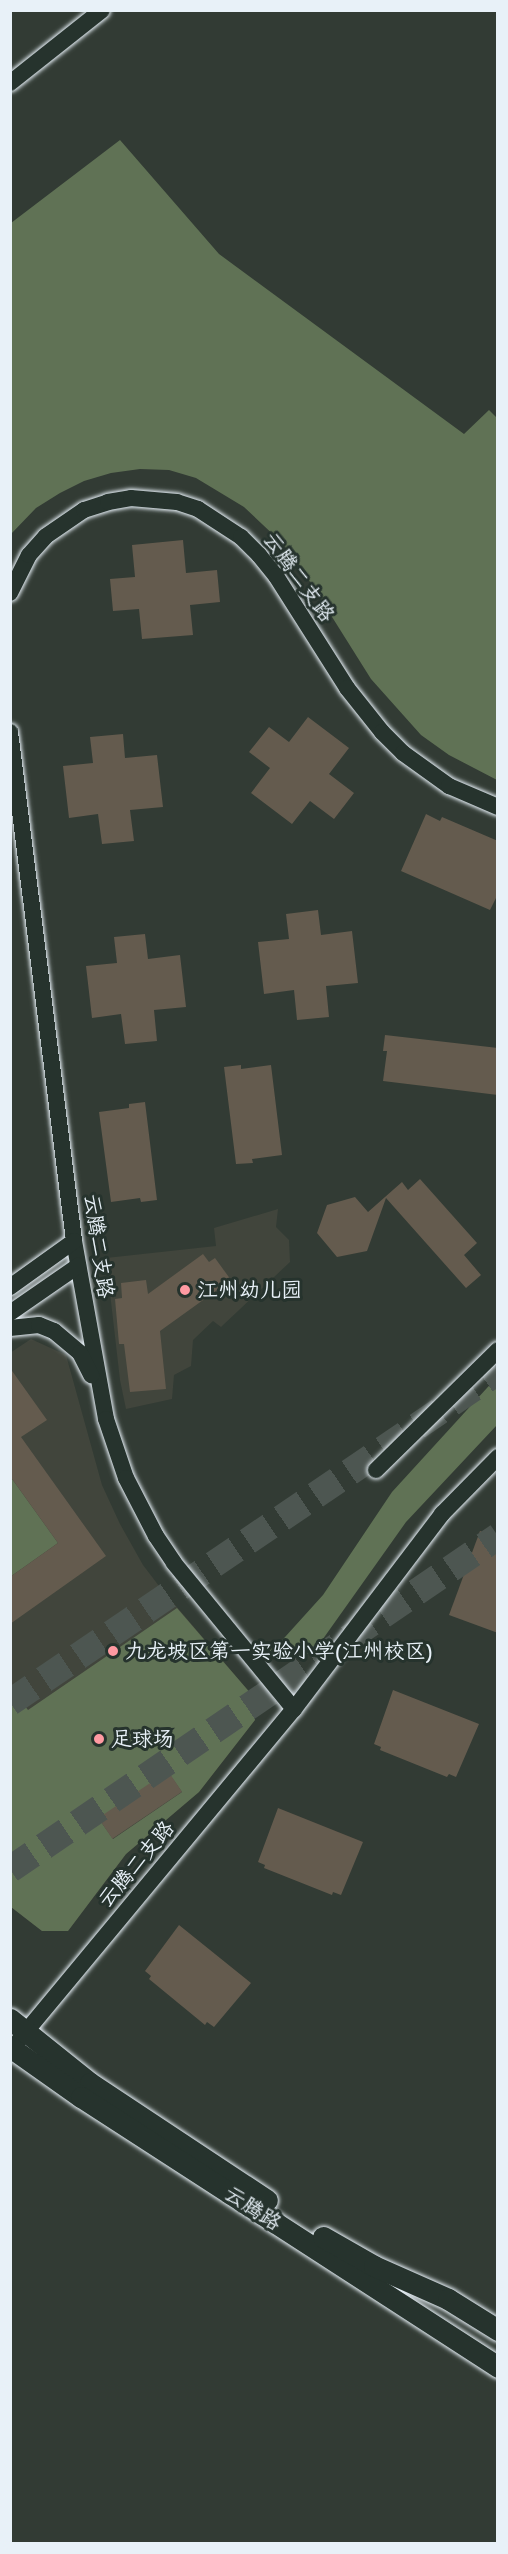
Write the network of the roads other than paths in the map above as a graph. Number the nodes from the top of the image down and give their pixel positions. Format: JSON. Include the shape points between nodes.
{"nodes":[{"id":1,"x":102,"y":10,"type":"edge"},
{"id":2,"x":10,"y":83,"type":"edge"},
{"id":3,"x":10,"y":593,"type":"edge"},
{"id":4,"x":10,"y":732,"type":"edge"},
{"id":5,"x":498,"y":807,"type":"edge"},
{"id":6,"x":74,"y":1241,"type":"junction"},
{"id":7,"x":78,"y":1266,"type":"junction"},
{"id":8,"x":10,"y":1287,"type":"edge"},
{"id":9,"x":10,"y":1313,"type":"edge"},
{"id":10,"x":10,"y":1328,"type":"edge"},
{"id":11,"x":498,"y":1350,"type":"edge"},
{"id":12,"x":99,"y":1389,"type":"junction"},
{"id":13,"x":498,"y":1457,"type":"edge"},
{"id":14,"x":376,"y":1470,"type":"dead end"},
{"id":15,"x":294,"y":1709,"type":"junction"},
{"id":16,"x":15,"y":2036,"type":"edge"},
{"id":17,"x":498,"y":2330,"type":"edge"},
{"id":18,"x":498,"y":2367,"type":"edge"}],
"edges":[{"from":1,"to":2,"type":"street"},
{"from":3,"to":5,"type":"street","name":"云腾二支路","via":[[29,555],[46,536],[84,510],[131,498],[177,502],[198,509],[241,537],[259,555],[347,688],[389,739],[449,786]]},
{"from":4,"to":6,"type":"street","name":"云腾二支路"},
{"from":6,"to":7,"type":"street","name":"云腾二支路"},
{"from":6,"to":8,"type":"street"},
{"from":7,"to":9,"type":"street"},
{"from":7,"to":12,"type":"street","name":"云腾二支路"},
{"from":10,"to":12,"type":"street","via":[[39,1325],[68,1340],[80,1353]]},
{"from":11,"to":14,"type":"street"},
{"from":12,"to":15,"type":"street","name":"云腾二支路","via":[[126,1478],[156,1536]]},
{"from":13,"to":15,"type":"street","name":"云腾二支路","via":[[442,1514]]},
{"from":15,"to":16,"type":"street","name":"云腾二支路"},
{"from":16,"to":17,"type":"street","name":"云腾路","via":[[336,2246],[448,2299]]},
{"from":16,"to":18,"type":"street","name":"云腾路","via":[[81,2097]]}]}
